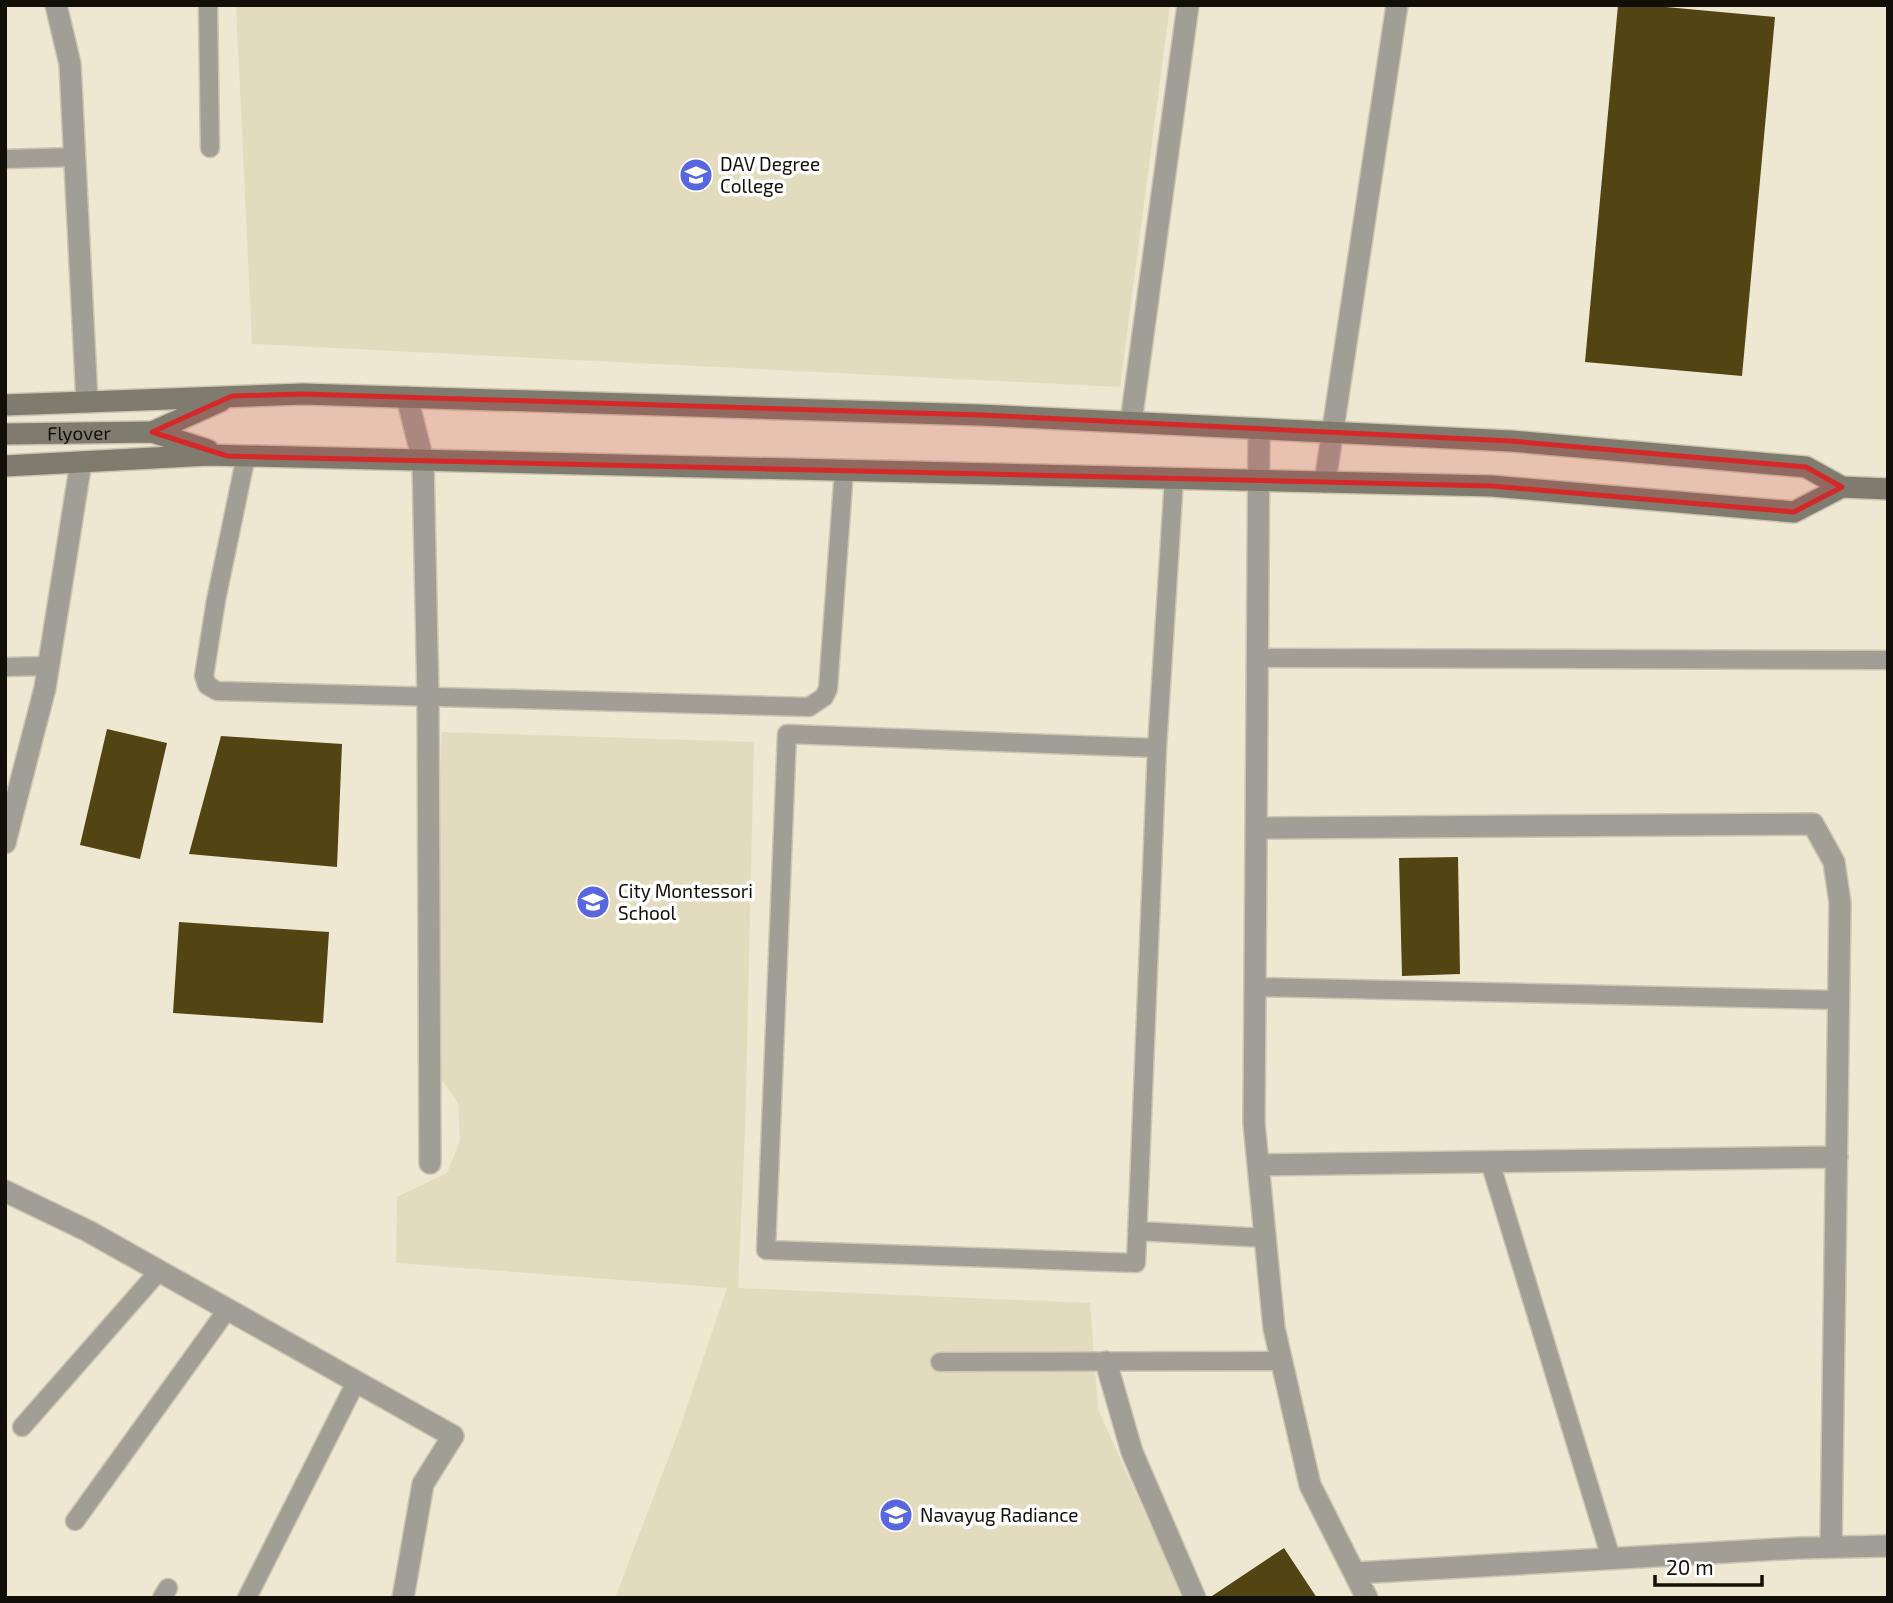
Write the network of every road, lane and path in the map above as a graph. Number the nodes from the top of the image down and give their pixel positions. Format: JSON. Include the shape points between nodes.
{"nodes":[{"id":1,"x":56,"y":5,"type":"edge"},
{"id":2,"x":208,"y":5,"type":"edge"},
{"id":3,"x":1188,"y":5,"type":"edge"},
{"id":4,"x":1397,"y":5,"type":"edge"},
{"id":5,"x":210,"y":148,"type":"dead end"},
{"id":6,"x":75,"y":157,"type":"junction"},
{"id":7,"x":5,"y":159,"type":"edge"},
{"id":8,"x":232,"y":396,"type":"junction"},
{"id":9,"x":407,"y":397,"type":"junction"},
{"id":10,"x":87,"y":402,"type":"junction"},
{"id":11,"x":5,"y":405,"type":"edge"},
{"id":12,"x":1131,"y":422,"type":"junction"},
{"id":13,"x":1259,"y":429,"type":"junction"},
{"id":14,"x":152,"y":432,"type":"junction"},
{"id":15,"x":1333,"y":432,"type":"junction"},
{"id":16,"x":5,"y":433,"type":"edge"},
{"id":17,"x":236,"y":456,"type":"junction"},
{"id":18,"x":423,"y":461,"type":"junction"},
{"id":19,"x":80,"y":462,"type":"junction"},
{"id":20,"x":5,"y":466,"type":"edge"},
{"id":21,"x":844,"y":470,"type":"junction"},
{"id":22,"x":1174,"y":478,"type":"junction"},
{"id":23,"x":1259,"y":480,"type":"junction"},
{"id":24,"x":1325,"y":482,"type":"junction"},
{"id":25,"x":1842,"y":486,"type":"junction"},
{"id":26,"x":1888,"y":489,"type":"edge"},
{"id":27,"x":1258,"y":658,"type":"junction"},
{"id":28,"x":1888,"y":660,"type":"edge"},
{"id":29,"x":48,"y":666,"type":"junction"},
{"id":30,"x":5,"y":667,"type":"edge"},
{"id":31,"x":428,"y":698,"type":"junction"},
{"id":32,"x":1157,"y":748,"type":"junction"},
{"id":33,"x":1256,"y":828,"type":"junction"},
{"id":34,"x":5,"y":843,"type":"edge"},
{"id":35,"x":1255,"y":986,"type":"junction"},
{"id":36,"x":1839,"y":1000,"type":"junction"},
{"id":37,"x":1836,"y":1157,"type":"junction"},
{"id":38,"x":1490,"y":1162,"type":"junction"},
{"id":39,"x":430,"y":1163,"type":"dead end"},
{"id":40,"x":1258,"y":1165,"type":"junction"},
{"id":41,"x":5,"y":1191,"type":"edge"},
{"id":42,"x":1137,"y":1231,"type":"junction"},
{"id":43,"x":1266,"y":1238,"type":"junction"},
{"id":44,"x":159,"y":1271,"type":"junction"},
{"id":45,"x":227,"y":1310,"type":"junction"},
{"id":46,"x":1282,"y":1361,"type":"junction"},
{"id":47,"x":940,"y":1362,"type":"dead end"},
{"id":48,"x":1107,"y":1362,"type":"junction"},
{"id":49,"x":356,"y":1382,"type":"junction"},
{"id":50,"x":22,"y":1427,"type":"dead end"},
{"id":51,"x":75,"y":1521,"type":"dead end"},
{"id":52,"x":1888,"y":1546,"type":"edge"},
{"id":53,"x":1831,"y":1548,"type":"junction"},
{"id":54,"x":1611,"y":1558,"type":"junction"},
{"id":55,"x":1355,"y":1573,"type":"junction"},
{"id":56,"x":247,"y":1598,"type":"edge"},
{"id":57,"x":403,"y":1598,"type":"edge"},
{"id":58,"x":1195,"y":1598,"type":"edge"},
{"id":59,"x":1367,"y":1598,"type":"edge"}],
"edges":[{"from":1,"to":6,"type":"street","via":[[70,64]]},
{"from":2,"to":5,"type":"lane"},
{"from":3,"to":12,"type":"street"},
{"from":4,"to":15,"type":"street"},
{"from":6,"to":7,"type":"lane"},
{"from":6,"to":10,"type":"street"},
{"from":8,"to":9,"type":"main road"},
{"from":8,"to":10,"type":"main road"},
{"from":8,"to":14,"type":"main road","name":"Flyover"},
{"from":9,"to":12,"type":"main road"},
{"from":9,"to":18,"type":"street"},
{"from":10,"to":11,"type":"main road"},
{"from":12,"to":13,"type":"main road"},
{"from":13,"to":15,"type":"main road"},
{"from":13,"to":23,"type":"street"},
{"from":14,"to":16,"type":"main road","name":"Flyover"},
{"from":14,"to":17,"type":"main road","name":"Flyover"},
{"from":15,"to":24,"type":"street"},
{"from":15,"to":25,"type":"main road","via":[[1511,441],[1806,467]]},
{"from":17,"to":18,"type":"main road"},
{"from":17,"to":19,"type":"main road"},
{"from":17,"to":31,"type":"lane","via":[[204,676],[207,685],[217,691]]},
{"from":18,"to":21,"type":"main road"},
{"from":18,"to":31,"type":"street"},
{"from":19,"to":20,"type":"main road"},
{"from":19,"to":29,"type":"street"},
{"from":21,"to":22,"type":"main road"},
{"from":21,"to":31,"type":"lane","via":[[828,690],[817,704],[809,708]]},
{"from":22,"to":23,"type":"main road"},
{"from":22,"to":32,"type":"lane"},
{"from":23,"to":24,"type":"main road"},
{"from":23,"to":27,"type":"street"},
{"from":24,"to":25,"type":"main road","via":[[1492,486],[1794,512]]},
{"from":25,"to":26,"type":"main road"},
{"from":27,"to":28,"type":"lane"},
{"from":27,"to":33,"type":"street"},
{"from":29,"to":30,"type":"lane"},
{"from":29,"to":34,"type":"street"},
{"from":31,"to":39,"type":"street"},
{"from":32,"to":42,"type":"lane"},
{"from":32,"to":42,"type":"lane","via":[[787,734],[766,1250],[1136,1263]]},
{"from":33,"to":35,"type":"street"},
{"from":33,"to":36,"type":"street","via":[[1812,824],[1834,862],[1840,903]]},
{"from":35,"to":36,"type":"lane"},
{"from":35,"to":40,"type":"street"},
{"from":36,"to":37,"type":"street"},
{"from":37,"to":38,"type":"street"},
{"from":37,"to":53,"type":"street"},
{"from":38,"to":40,"type":"street"},
{"from":38,"to":54,"type":"lane"},
{"from":40,"to":43,"type":"street"},
{"from":41,"to":44,"type":"street"},
{"from":42,"to":43,"type":"lane"},
{"from":43,"to":46,"type":"street","via":[[1274,1328]]},
{"from":44,"to":45,"type":"street"},
{"from":44,"to":50,"type":"lane"},
{"from":45,"to":49,"type":"street"},
{"from":45,"to":51,"type":"lane"},
{"from":46,"to":48,"type":"lane"},
{"from":46,"to":55,"type":"street","via":[[1310,1485]]},
{"from":47,"to":48,"type":"lane"},
{"from":48,"to":58,"type":"street","via":[[1132,1452]]},
{"from":49,"to":56,"type":"lane"},
{"from":49,"to":57,"type":"street","via":[[453,1436],[423,1483]]},
{"from":52,"to":53,"type":"street"},
{"from":53,"to":54,"type":"street"},
{"from":54,"to":55,"type":"street"},
{"from":55,"to":59,"type":"street"}]}
